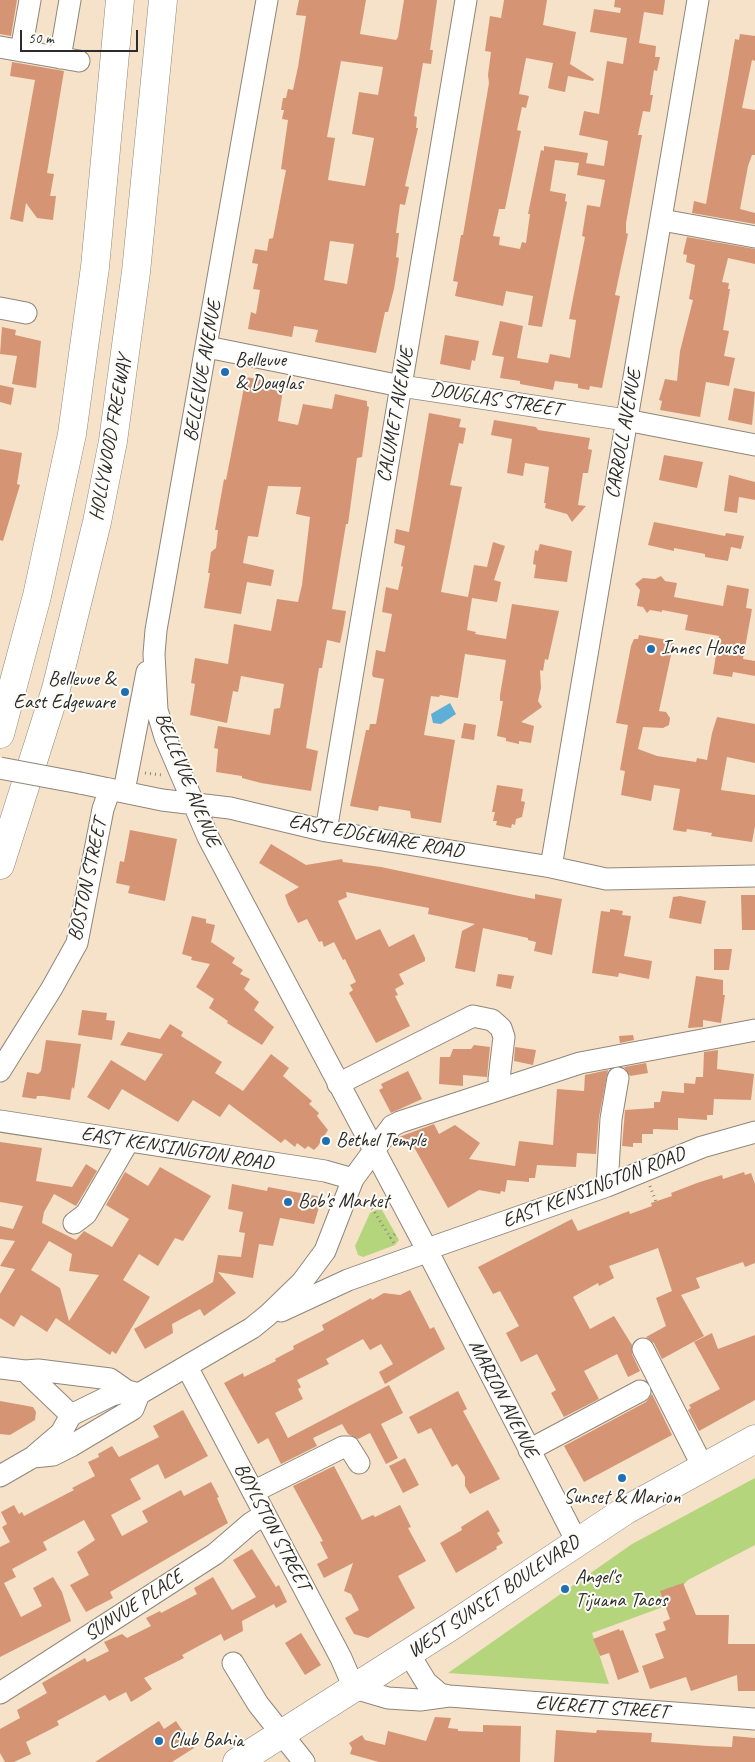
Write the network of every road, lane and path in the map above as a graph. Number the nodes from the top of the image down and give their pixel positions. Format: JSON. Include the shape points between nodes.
{"nodes":[{"id":1,"x":30,"y":0,"type":"edge"},
{"id":2,"x":70,"y":0,"type":"edge"},
{"id":3,"x":120,"y":0,"type":"edge"},
{"id":4,"x":163,"y":0,"type":"edge"},
{"id":5,"x":267,"y":0,"type":"edge"},
{"id":6,"x":466,"y":0,"type":"edge"},
{"id":7,"x":698,"y":0,"type":"edge"},
{"id":8,"x":0,"y":47,"type":"edge"},
{"id":9,"x":22,"y":51,"type":"junction"},
{"id":10,"x":662,"y":220,"type":"junction"},
{"id":11,"x":755,"y":236,"type":"edge"},
{"id":12,"x":0,"y":308,"type":"edge"},
{"id":13,"x":26,"y":313,"type":"dead end"},
{"id":14,"x":207,"y":347,"type":"junction"},
{"id":15,"x":402,"y":386,"type":"junction"},
{"id":16,"x":626,"y":420,"type":"junction"},
{"id":17,"x":755,"y":445,"type":"edge"},
{"id":18,"x":156,"y":630,"type":"junction"},
{"id":19,"x":0,"y":734,"type":"edge"},
{"id":20,"x":0,"y":768,"type":"edge"},
{"id":21,"x":117,"y":790,"type":"junction"},
{"id":22,"x":193,"y":804,"type":"junction"},
{"id":23,"x":326,"y":831,"type":"junction"},
{"id":24,"x":0,"y":865,"type":"edge"},
{"id":25,"x":551,"y":867,"type":"junction"},
{"id":26,"x":755,"y":876,"type":"edge"},
{"id":27,"x":755,"y":1030,"type":"edge"},
{"id":28,"x":0,"y":1071,"type":"edge"},
{"id":29,"x":618,"y":1078,"type":"dead end"},
{"id":30,"x":338,"y":1084,"type":"junction"},
{"id":31,"x":502,"y":1088,"type":"junction"},
{"id":32,"x":0,"y":1121,"type":"edge"},
{"id":33,"x":755,"y":1132,"type":"edge"},
{"id":34,"x":128,"y":1142,"type":"junction"},
{"id":35,"x":374,"y":1151,"type":"junction"},
{"id":36,"x":353,"y":1180,"type":"junction"},
{"id":37,"x":650,"y":1185,"type":"dead end"},
{"id":38,"x":608,"y":1186,"type":"junction"},
{"id":39,"x":656,"y":1202,"type":"dead end"},
{"id":40,"x":372,"y":1208,"type":"dead end"},
{"id":41,"x":74,"y":1223,"type":"dead end"},
{"id":42,"x":395,"y":1234,"type":"dead end"},
{"id":43,"x":390,"y":1238,"type":"junction"},
{"id":44,"x":395,"y":1245,"type":"dead end"},
{"id":45,"x":427,"y":1250,"type":"junction"},
{"id":46,"x":252,"y":1328,"type":"junction"},
{"id":47,"x":643,"y":1349,"type":"dead end"},
{"id":48,"x":187,"y":1367,"type":"junction"},
{"id":49,"x":0,"y":1368,"type":"edge"},
{"id":50,"x":25,"y":1372,"type":"junction"},
{"id":51,"x":640,"y":1391,"type":"dead end"},
{"id":52,"x":133,"y":1393,"type":"junction"},
{"id":53,"x":71,"y":1415,"type":"junction"},
{"id":54,"x":755,"y":1440,"type":"edge"},
{"id":55,"x":529,"y":1450,"type":"junction"},
{"id":56,"x":33,"y":1456,"type":"junction"},
{"id":57,"x":359,"y":1463,"type":"dead end"},
{"id":58,"x":703,"y":1467,"type":"junction"},
{"id":59,"x":0,"y":1476,"type":"edge"},
{"id":60,"x":253,"y":1492,"type":"junction"},
{"id":61,"x":264,"y":1515,"type":"junction"},
{"id":62,"x":577,"y":1542,"type":"junction"},
{"id":63,"x":409,"y":1654,"type":"junction"},
{"id":64,"x":233,"y":1663,"type":"dead end"},
{"id":65,"x":354,"y":1688,"type":"junction"},
{"id":66,"x":0,"y":1693,"type":"edge"},
{"id":67,"x":449,"y":1696,"type":"junction"},
{"id":68,"x":755,"y":1718,"type":"edge"},
{"id":69,"x":281,"y":1734,"type":"junction"},
{"id":70,"x":237,"y":1762,"type":"edge"},
{"id":71,"x":304,"y":1762,"type":"edge"}],
"edges":[{"from":1,"to":9,"type":"street"},
{"from":2,"to":9,"type":"street","via":[[70,59]]},
{"from":3,"to":19,"type":"main road","name":"HOLLYWOOD FREEWAY","via":[[96,267],[72,434],[37,596]]},
{"from":4,"to":24,"type":"main road","name":"HOLLYWOOD FREEWAY","via":[[136,272],[97,522],[56,689]]},
{"from":5,"to":14,"type":"street","name":"BELLEVUE AVENUE"},
{"from":6,"to":15,"type":"street","name":"CALUMET AVENUE"},
{"from":7,"to":10,"type":"street","name":"CARROLL AVENUE"},
{"from":8,"to":9,"type":"street"},
{"from":10,"to":11,"type":"street"},
{"from":10,"to":16,"type":"street","name":"CARROLL AVENUE"},
{"from":12,"to":13,"type":"street"},
{"from":14,"to":15,"type":"street","name":"DOUGLAS STREET"},
{"from":14,"to":18,"type":"street","name":"BELLEVUE AVENUE"},
{"from":15,"to":16,"type":"street","name":"DOUGLAS STREET"},
{"from":15,"to":23,"type":"street","name":"CALUMET AVENUE"},
{"from":16,"to":17,"type":"street","name":"DOUGLAS STREET"},
{"from":16,"to":25,"type":"street","name":"CARROLL AVENUE"},
{"from":18,"to":21,"type":"street","name":"BOSTON STREET"},
{"from":18,"to":22,"type":"street","name":"BELLEVUE AVENUE","via":[[157,710]]},
{"from":20,"to":21,"type":"street","name":"EAST EDGEWARE ROAD","bridge":true},
{"from":21,"to":22,"type":"street","name":"EAST EDGEWARE ROAD"},
{"from":21,"to":28,"type":"street","name":"BOSTON STREET","via":[[103,809],[77,943]]},
{"from":22,"to":23,"type":"street","name":"EAST EDGEWARE ROAD","via":[[230,808]]},
{"from":22,"to":30,"type":"street","name":"BELLEVUE AVENUE"},
{"from":23,"to":25,"type":"street","name":"EAST EDGEWARE ROAD"},
{"from":25,"to":26,"type":"street","name":"EAST EDGEWARE ROAD","via":[[606,878]]},
{"from":27,"to":31,"type":"street","via":[[580,1063]]},
{"from":29,"to":38,"type":"street","via":[[611,1119]]},
{"from":30,"to":31,"type":"street","via":[[474,1016],[492,1020],[502,1028],[504,1038],[499,1079]]},
{"from":30,"to":35,"type":"street","name":"BELLEVUE AVENUE"},
{"from":31,"to":35,"type":"street","via":[[400,1122],[392,1126]]},
{"from":32,"to":34,"type":"street","name":"EAST KENSINGTON ROAD"},
{"from":33,"to":38,"type":"street","name":"EAST KENSINGTON ROAD","via":[[702,1148]]},
{"from":34,"to":36,"type":"street","name":"EAST KENSINGTON ROAD","via":[[325,1171]]},
{"from":34,"to":41,"type":"street","via":[[86,1214]]},
{"from":35,"to":36,"type":"street"},
{"from":35,"to":45,"type":"street","name":"MARION AVENUE"},
{"from":36,"to":46,"type":"street","via":[[324,1251],[302,1282]]},
{"from":37,"to":39,"type":"path"},
{"from":38,"to":45,"type":"street","name":"EAST KENSINGTON ROAD"},
{"from":40,"to":43,"type":"path"},
{"from":42,"to":43,"type":"path"},
{"from":43,"to":44,"type":"path"},
{"from":45,"to":46,"type":"street","name":"EAST KENSINGTON ROAD","via":[[348,1280],[290,1306]]},
{"from":45,"to":55,"type":"street","name":"MARION AVENUE"},
{"from":46,"to":48,"type":"street"},
{"from":47,"to":58,"type":"street"},
{"from":48,"to":52,"type":"street"},
{"from":48,"to":60,"type":"street","name":"BOYLSTON STREET"},
{"from":49,"to":50,"type":"street"},
{"from":50,"to":52,"type":"street","via":[[38,1370],[110,1379]]},
{"from":50,"to":53,"type":"street"},
{"from":51,"to":55,"type":"street"},
{"from":52,"to":53,"type":"street","via":[[112,1395]]},
{"from":52,"to":56,"type":"street","via":[[133,1409],[53,1455]]},
{"from":53,"to":56,"type":"street","via":[[61,1433]]},
{"from":54,"to":58,"type":"main road","name":"WEST SUNSET BOULEVARD"},
{"from":55,"to":62,"type":"street","name":"MARION AVENUE"},
{"from":56,"to":59,"type":"street"},
{"from":57,"to":60,"type":"street","via":[[349,1447],[343,1447]]},
{"from":58,"to":62,"type":"main road","name":"WEST SUNSET BOULEVARD","via":[[649,1495]]},
{"from":60,"to":61,"type":"street","name":"BOYLSTON STREET"},
{"from":61,"to":65,"type":"street","name":"BOYLSTON STREET"},
{"from":61,"to":66,"type":"street","name":"SUNVUE PLACE","via":[[215,1554]]},
{"from":62,"to":63,"type":"main road","name":"WEST SUNSET BOULEVARD"},
{"from":63,"to":65,"type":"main road","name":"WEST SUNSET BOULEVARD"},
{"from":63,"to":67,"type":"street","name":"EVERETT STREET","via":[[426,1682],[440,1694]]},
{"from":64,"to":69,"type":"street"},
{"from":65,"to":67,"type":"street","name":"EVERETT STREET","via":[[388,1698],[420,1700]]},
{"from":65,"to":69,"type":"main road","name":"WEST SUNSET BOULEVARD"},
{"from":67,"to":68,"type":"street","name":"EVERETT STREET"},
{"from":69,"to":70,"type":"main road","name":"WEST SUNSET BOULEVARD"},
{"from":69,"to":71,"type":"street"}]}
